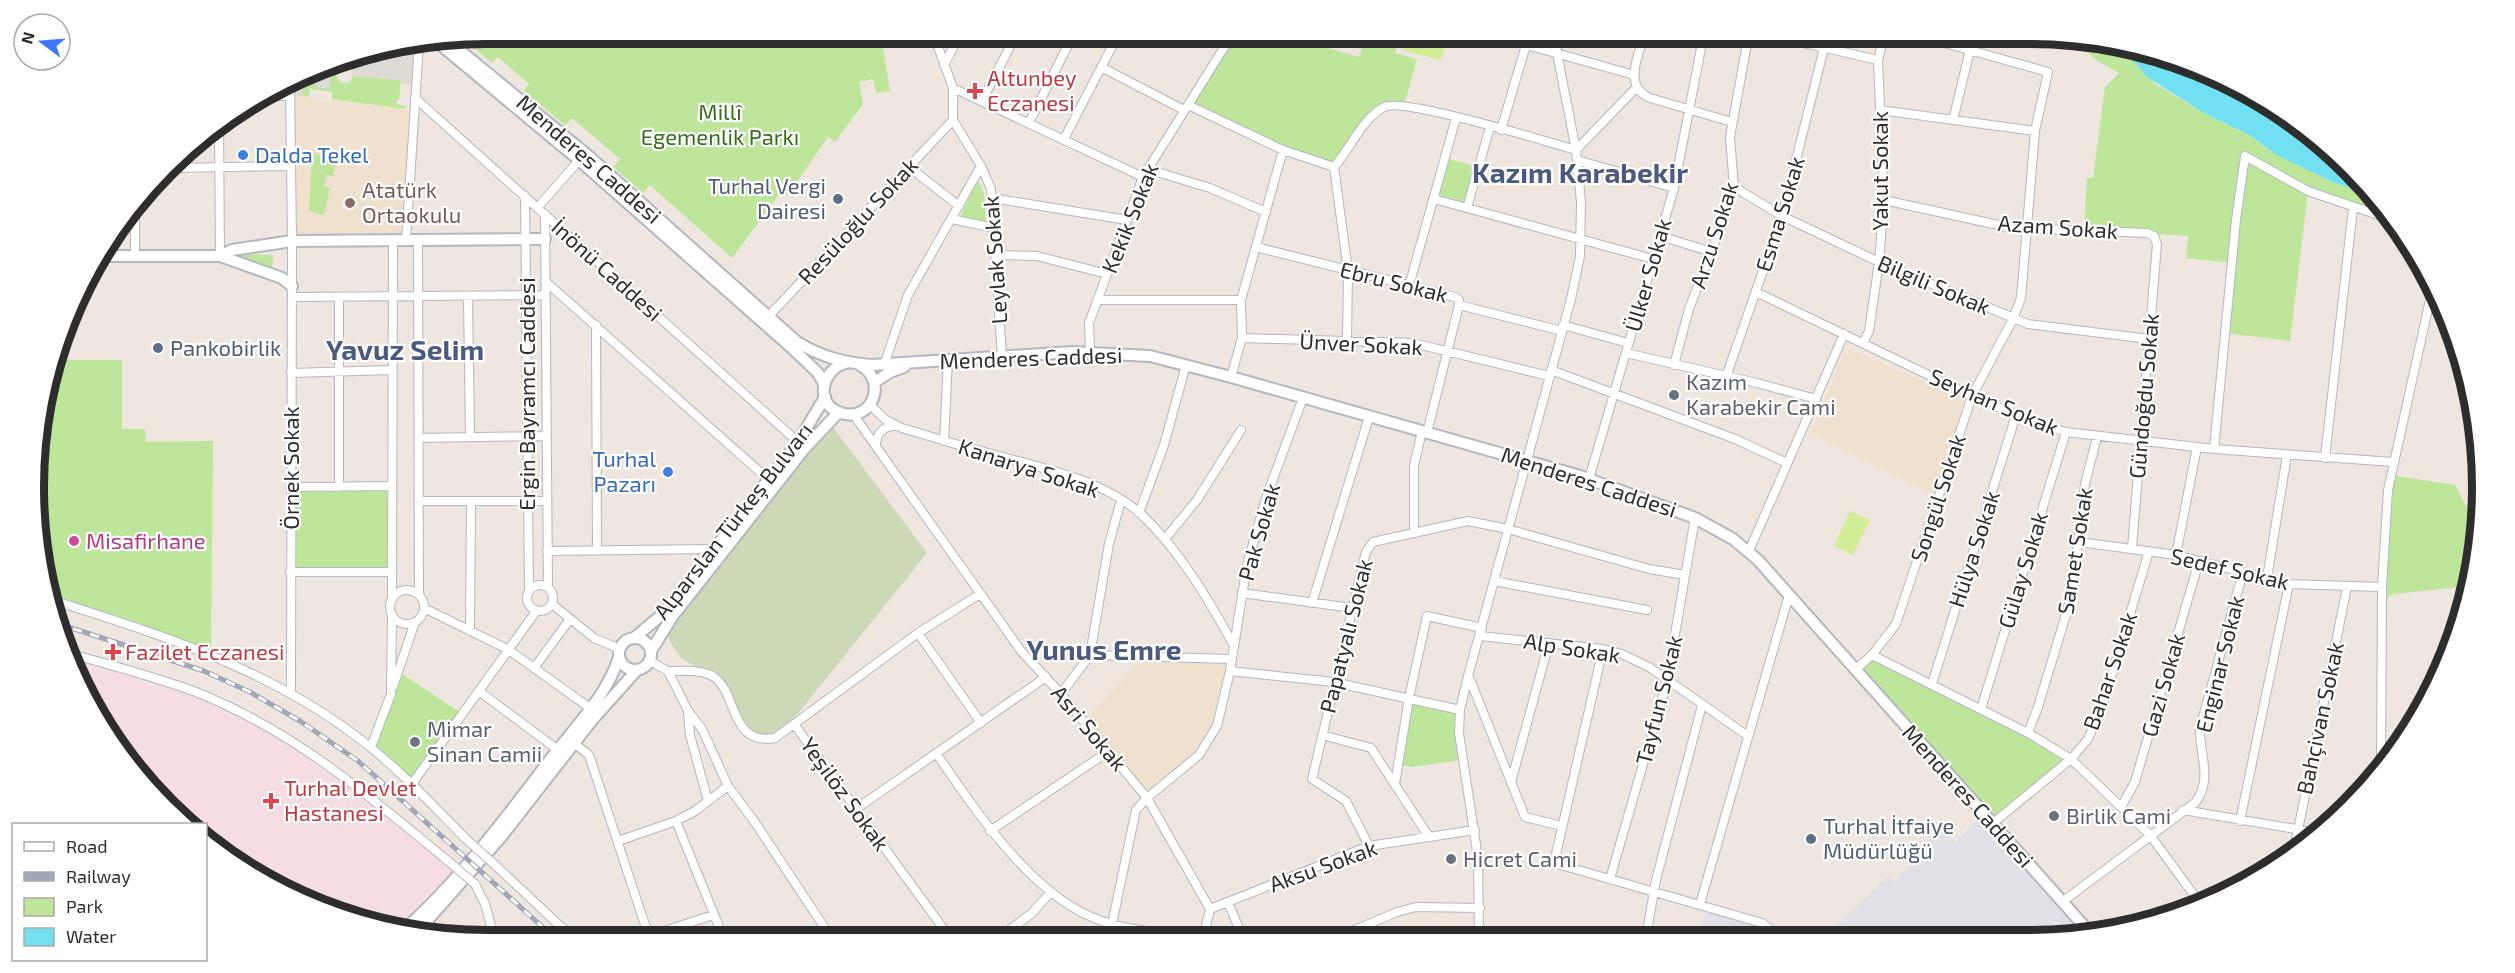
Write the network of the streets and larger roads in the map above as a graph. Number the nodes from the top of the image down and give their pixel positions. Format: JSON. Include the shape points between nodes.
{"nodes":[{"id":1,"x":937,"y":44,"type":"edge"},
{"id":2,"x":955,"y":44,"type":"edge"},
{"id":3,"x":1011,"y":44,"type":"edge"},
{"id":4,"x":1068,"y":44,"type":"edge"},
{"id":5,"x":1113,"y":44,"type":"edge"},
{"id":6,"x":1226,"y":44,"type":"edge"},
{"id":7,"x":1523,"y":44,"type":"edge"},
{"id":8,"x":1557,"y":44,"type":"edge"},
{"id":9,"x":1642,"y":44,"type":"edge"},
{"id":10,"x":1702,"y":44,"type":"edge"},
{"id":11,"x":1747,"y":44,"type":"edge"},
{"id":12,"x":1807,"y":44,"type":"edge"},
{"id":13,"x":1882,"y":44,"type":"edge"},
{"id":14,"x":1948,"y":44,"type":"edge"},
{"id":15,"x":452,"y":45,"type":"edge"},
{"id":16,"x":1526,"y":45,"type":"junction"},
{"id":17,"x":442,"y":46,"type":"edge"},
{"id":18,"x":1824,"y":48,"type":"junction"},
{"id":19,"x":419,"y":49,"type":"edge"},
{"id":20,"x":1970,"y":50,"type":"junction"},
{"id":21,"x":1557,"y":53,"type":"junction"},
{"id":22,"x":1878,"y":60,"type":"junction"},
{"id":23,"x":944,"y":65,"type":"junction"},
{"id":24,"x":1101,"y":67,"type":"junction"},
{"id":25,"x":1634,"y":75,"type":"junction"},
{"id":26,"x":953,"y":88,"type":"junction"},
{"id":27,"x":1636,"y":88,"type":"junction"},
{"id":28,"x":290,"y":90,"type":"edge"},
{"id":29,"x":278,"y":96,"type":"edge"},
{"id":30,"x":290,"y":96,"type":"junction"},
{"id":31,"x":415,"y":98,"type":"junction"},
{"id":32,"x":982,"y":101,"type":"junction"},
{"id":33,"x":1186,"y":108,"type":"junction"},
{"id":34,"x":1689,"y":110,"type":"junction"},
{"id":35,"x":1880,"y":110,"type":"junction"},
{"id":36,"x":1456,"y":118,"type":"junction"},
{"id":37,"x":953,"y":120,"type":"junction"},
{"id":38,"x":1953,"y":120,"type":"junction"},
{"id":39,"x":1732,"y":122,"type":"junction"},
{"id":40,"x":1029,"y":123,"type":"junction"},
{"id":41,"x":1490,"y":127,"type":"junction"},
{"id":42,"x":1501,"y":130,"type":"junction"},
{"id":43,"x":2035,"y":131,"type":"junction"},
{"id":44,"x":219,"y":134,"type":"edge"},
{"id":45,"x":1064,"y":139,"type":"junction"},
{"id":46,"x":1283,"y":150,"type":"junction"},
{"id":47,"x":1576,"y":150,"type":"junction"},
{"id":48,"x":582,"y":157,"type":"junction"},
{"id":49,"x":1578,"y":160,"type":"junction"},
{"id":50,"x":291,"y":166,"type":"junction"},
{"id":51,"x":981,"y":166,"type":"junction"},
{"id":52,"x":219,"y":167,"type":"junction"},
{"id":53,"x":909,"y":167,"type":"junction"},
{"id":54,"x":1334,"y":167,"type":"junction"},
{"id":55,"x":178,"y":168,"type":"edge"},
{"id":56,"x":1148,"y":169,"type":"junction"},
{"id":57,"x":1143,"y":177,"type":"junction"},
{"id":58,"x":1734,"y":187,"type":"junction"},
{"id":59,"x":1674,"y":188,"type":"junction"},
{"id":60,"x":525,"y":196,"type":"junction"},
{"id":61,"x":992,"y":198,"type":"junction"},
{"id":62,"x":1434,"y":199,"type":"junction"},
{"id":63,"x":1884,"y":200,"type":"junction"},
{"id":64,"x":959,"y":206,"type":"junction"},
{"id":65,"x":538,"y":207,"type":"junction"},
{"id":66,"x":1467,"y":208,"type":"junction"},
{"id":67,"x":2353,"y":208,"type":"junction"},
{"id":68,"x":1266,"y":212,"type":"junction"},
{"id":69,"x":545,"y":214,"type":"junction"},
{"id":70,"x":1782,"y":216,"type":"junction"},
{"id":71,"x":2379,"y":216,"type":"edge"},
{"id":72,"x":135,"y":217,"type":"edge"},
{"id":73,"x":951,"y":219,"type":"junction"},
{"id":74,"x":1127,"y":220,"type":"junction"},
{"id":75,"x":994,"y":228,"type":"junction"},
{"id":76,"x":2027,"y":228,"type":"junction"},
{"id":77,"x":1660,"y":236,"type":"junction"},
{"id":78,"x":526,"y":239,"type":"junction"},
{"id":79,"x":545,"y":239,"type":"junction"},
{"id":80,"x":393,"y":240,"type":"junction"},
{"id":81,"x":406,"y":240,"type":"junction"},
{"id":82,"x":418,"y":240,"type":"junction"},
{"id":83,"x":1582,"y":240,"type":"junction"},
{"id":84,"x":292,"y":241,"type":"junction"},
{"id":85,"x":2157,"y":244,"type":"joint"},
{"id":86,"x":1256,"y":247,"type":"junction"},
{"id":87,"x":1712,"y":252,"type":"junction"},
{"id":88,"x":995,"y":255,"type":"junction"},
{"id":89,"x":108,"y":256,"type":"edge"},
{"id":90,"x":135,"y":256,"type":"junction"},
{"id":91,"x":220,"y":256,"type":"junction"},
{"id":92,"x":1653,"y":259,"type":"junction"},
{"id":93,"x":1879,"y":262,"type":"junction"},
{"id":94,"x":1347,"y":271,"type":"junction"},
{"id":95,"x":1107,"y":274,"type":"junction"},
{"id":96,"x":545,"y":281,"type":"junction"},
{"id":97,"x":1409,"y":286,"type":"junction"},
{"id":98,"x":292,"y":292,"type":"junction"},
{"id":99,"x":1756,"y":292,"type":"junction"},
{"id":100,"x":418,"y":296,"type":"junction"},
{"id":101,"x":468,"y":296,"type":"junction"},
{"id":102,"x":526,"y":296,"type":"junction"},
{"id":103,"x":545,"y":296,"type":"junction"},
{"id":104,"x":339,"y":297,"type":"junction"},
{"id":105,"x":393,"y":297,"type":"junction"},
{"id":106,"x":2430,"y":299,"type":"edge"},
{"id":107,"x":1098,"y":300,"type":"junction"},
{"id":108,"x":1241,"y":300,"type":"junction"},
{"id":109,"x":1459,"y":305,"type":"junction"},
{"id":110,"x":765,"y":319,"type":"junction"},
{"id":111,"x":2013,"y":319,"type":"junction"},
{"id":112,"x":596,"y":326,"type":"junction"},
{"id":113,"x":1563,"y":328,"type":"junction"},
{"id":114,"x":1844,"y":334,"type":"junction"},
{"id":115,"x":1242,"y":338,"type":"junction"},
{"id":116,"x":2149,"y":339,"type":"junction"},
{"id":117,"x":1347,"y":340,"type":"junction"},
{"id":118,"x":1628,"y":343,"type":"junction"},
{"id":119,"x":1863,"y":344,"type":"junction"},
{"id":120,"x":1090,"y":351,"type":"junction"},
{"id":121,"x":1448,"y":352,"type":"junction"},
{"id":122,"x":1626,"y":353,"type":"junction"},
{"id":123,"x":1002,"y":357,"type":"junction"},
{"id":124,"x":948,"y":360,"type":"junction"},
{"id":125,"x":852,"y":363,"type":"junction"},
{"id":126,"x":917,"y":363,"type":"junction"},
{"id":127,"x":884,"y":365,"type":"junction"},
{"id":128,"x":1186,"y":365,"type":"junction"},
{"id":129,"x":1674,"y":365,"type":"junction"},
{"id":130,"x":392,"y":370,"type":"junction"},
{"id":131,"x":339,"y":372,"type":"junction"},
{"id":132,"x":291,"y":373,"type":"junction"},
{"id":133,"x":1550,"y":373,"type":"junction"},
{"id":134,"x":1232,"y":376,"type":"junction"},
{"id":135,"x":1726,"y":376,"type":"junction"},
{"id":136,"x":875,"y":382,"type":"junction"},
{"id":137,"x":824,"y":384,"type":"junction"},
{"id":138,"x":1614,"y":393,"type":"junction"},
{"id":139,"x":1972,"y":396,"type":"junction"},
{"id":140,"x":825,"y":397,"type":"junction"},
{"id":141,"x":1303,"y":398,"type":"junction"},
{"id":142,"x":1816,"y":399,"type":"junction"},
{"id":143,"x":870,"y":405,"type":"junction"},
{"id":144,"x":839,"y":412,"type":"junction"},
{"id":145,"x":853,"y":414,"type":"junction"},
{"id":146,"x":2016,"y":415,"type":"junction"},
{"id":147,"x":1369,"y":417,"type":"junction"},
{"id":148,"x":897,"y":426,"type":"junction"},
{"id":149,"x":1241,"y":430,"type":"dead end"},
{"id":150,"x":1425,"y":432,"type":"junction"},
{"id":151,"x":2066,"y":432,"type":"junction"},
{"id":152,"x":546,"y":435,"type":"junction"},
{"id":153,"x":527,"y":436,"type":"junction"},
{"id":154,"x":470,"y":437,"type":"junction"},
{"id":155,"x":2097,"y":437,"type":"junction"},
{"id":156,"x":419,"y":438,"type":"junction"},
{"id":157,"x":944,"y":441,"type":"junction"},
{"id":158,"x":2140,"y":441,"type":"junction"},
{"id":159,"x":798,"y":442,"type":"junction"},
{"id":160,"x":876,"y":446,"type":"junction"},
{"id":161,"x":2197,"y":447,"type":"junction"},
{"id":162,"x":2214,"y":449,"type":"junction"},
{"id":163,"x":2287,"y":456,"type":"junction"},
{"id":164,"x":2325,"y":458,"type":"junction"},
{"id":165,"x":1527,"y":459,"type":"junction"},
{"id":166,"x":2392,"y":462,"type":"junction"},
{"id":167,"x":1787,"y":463,"type":"junction"},
{"id":168,"x":1589,"y":479,"type":"junction"},
{"id":169,"x":769,"y":480,"type":"junction"},
{"id":170,"x":392,"y":486,"type":"junction"},
{"id":171,"x":291,"y":487,"type":"junction"},
{"id":172,"x":339,"y":487,"type":"junction"},
{"id":173,"x":1121,"y":500,"type":"junction"},
{"id":174,"x":419,"y":501,"type":"junction"},
{"id":175,"x":471,"y":501,"type":"junction"},
{"id":176,"x":528,"y":501,"type":"junction"},
{"id":177,"x":547,"y":501,"type":"junction"},
{"id":178,"x":1139,"y":513,"type":"junction"},
{"id":179,"x":1695,"y":518,"type":"junction"},
{"id":180,"x":1508,"y":529,"type":"junction"},
{"id":181,"x":1414,"y":532,"type":"junction"},
{"id":182,"x":1165,"y":539,"type":"junction"},
{"id":183,"x":2079,"y":542,"type":"junction"},
{"id":184,"x":2132,"y":548,"type":"junction"},
{"id":185,"x":714,"y":549,"type":"junction"},
{"id":186,"x":547,"y":550,"type":"junction"},
{"id":187,"x":597,"y":550,"type":"junction"},
{"id":188,"x":1749,"y":551,"type":"junction"},
{"id":189,"x":2149,"y":551,"type":"junction"},
{"id":190,"x":2176,"y":555,"type":"junction"},
{"id":191,"x":2199,"y":561,"type":"junction"},
{"id":192,"x":290,"y":572,"type":"junction"},
{"id":193,"x":392,"y":572,"type":"junction"},
{"id":194,"x":2243,"y":573,"type":"junction"},
{"id":195,"x":1685,"y":575,"type":"junction"},
{"id":196,"x":2266,"y":578,"type":"junction"},
{"id":197,"x":1494,"y":581,"type":"junction"},
{"id":198,"x":2289,"y":584,"type":"junction"},
{"id":199,"x":548,"y":587,"type":"junction"},
{"id":200,"x":2348,"y":587,"type":"junction"},
{"id":201,"x":2382,"y":587,"type":"junction"},
{"id":202,"x":529,"y":592,"type":"junction"},
{"id":203,"x":1242,"y":593,"type":"junction"},
{"id":204,"x":980,"y":594,"type":"junction"},
{"id":205,"x":419,"y":595,"type":"junction"},
{"id":206,"x":1789,"y":595,"type":"junction"},
{"id":207,"x":392,"y":600,"type":"junction"},
{"id":208,"x":59,"y":602,"type":"edge"},
{"id":209,"x":1312,"y":603,"type":"junction"},
{"id":210,"x":552,"y":604,"type":"junction"},
{"id":211,"x":424,"y":608,"type":"junction"},
{"id":212,"x":1352,"y":608,"type":"junction"},
{"id":213,"x":537,"y":610,"type":"junction"},
{"id":214,"x":1647,"y":610,"type":"dead end"},
{"id":215,"x":392,"y":615,"type":"junction"},
{"id":216,"x":570,"y":619,"type":"junction"},
{"id":217,"x":415,"y":622,"type":"junction"},
{"id":218,"x":470,"y":631,"type":"junction"},
{"id":219,"x":1481,"y":632,"type":"junction"},
{"id":220,"x":918,"y":633,"type":"junction"},
{"id":221,"x":634,"y":638,"type":"junction"},
{"id":222,"x":1549,"y":643,"type":"junction"},
{"id":223,"x":1233,"y":644,"type":"junction"},
{"id":224,"x":1603,"y":649,"type":"junction"},
{"id":225,"x":509,"y":650,"type":"junction"},
{"id":226,"x":620,"y":653,"type":"junction"},
{"id":227,"x":1090,"y":655,"type":"junction"},
{"id":228,"x":1872,"y":655,"type":"junction"},
{"id":229,"x":77,"y":656,"type":"edge"},
{"id":230,"x":650,"y":656,"type":"junction"},
{"id":231,"x":1231,"y":659,"type":"junction"},
{"id":232,"x":534,"y":669,"type":"junction"},
{"id":233,"x":637,"y":670,"type":"junction"},
{"id":234,"x":1855,"y":670,"type":"junction"},
{"id":235,"x":668,"y":671,"type":"junction"},
{"id":236,"x":1230,"y":671,"type":"junction"},
{"id":237,"x":1468,"y":676,"type":"junction"},
{"id":238,"x":1046,"y":677,"type":"junction"},
{"id":239,"x":1667,"y":681,"type":"junction"},
{"id":240,"x":1334,"y":682,"type":"junction"},
{"id":241,"x":1932,"y":684,"type":"junction"},
{"id":242,"x":479,"y":691,"type":"junction"},
{"id":243,"x":291,"y":694,"type":"junction"},
{"id":244,"x":391,"y":694,"type":"junction"},
{"id":245,"x":1060,"y":694,"type":"junction"},
{"id":246,"x":1409,"y":698,"type":"junction"},
{"id":247,"x":1702,"y":705,"type":"junction"},
{"id":248,"x":590,"y":708,"type":"junction"},
{"id":249,"x":1981,"y":709,"type":"junction"},
{"id":250,"x":1460,"y":710,"type":"junction"},
{"id":251,"x":688,"y":711,"type":"junction"},
{"id":252,"x":981,"y":723,"type":"junction"},
{"id":253,"x":794,"y":724,"type":"junction"},
{"id":254,"x":2028,"y":733,"type":"junction"},
{"id":255,"x":1322,"y":735,"type":"junction"},
{"id":256,"x":1748,"y":736,"type":"junction"},
{"id":257,"x":574,"y":743,"type":"junction"},
{"id":258,"x":371,"y":747,"type":"junction"},
{"id":259,"x":558,"y":750,"type":"junction"},
{"id":260,"x":1109,"y":751,"type":"junction"},
{"id":261,"x":936,"y":753,"type":"junction"},
{"id":262,"x":2381,"y":755,"type":"edge"},
{"id":263,"x":2071,"y":759,"type":"junction"},
{"id":264,"x":1511,"y":782,"type":"junction"},
{"id":265,"x":412,"y":784,"type":"junction"},
{"id":266,"x":1395,"y":784,"type":"junction"},
{"id":267,"x":728,"y":786,"type":"junction"},
{"id":268,"x":1147,"y":798,"type":"junction"},
{"id":269,"x":708,"y":801,"type":"junction"},
{"id":270,"x":2121,"y":807,"type":"junction"},
{"id":271,"x":856,"y":809,"type":"junction"},
{"id":272,"x":2183,"y":810,"type":"junction"},
{"id":273,"x":676,"y":821,"type":"junction"},
{"id":274,"x":2240,"y":821,"type":"junction"},
{"id":275,"x":1992,"y":824,"type":"junction"},
{"id":276,"x":1562,"y":826,"type":"junction"},
{"id":277,"x":2297,"y":829,"type":"junction"},
{"id":278,"x":1474,"y":830,"type":"junction"},
{"id":279,"x":990,"y":831,"type":"junction"},
{"id":280,"x":2307,"y":831,"type":"edge"},
{"id":281,"x":2150,"y":836,"type":"junction"},
{"id":282,"x":1429,"y":837,"type":"junction"},
{"id":283,"x":2295,"y":840,"type":"edge"},
{"id":284,"x":618,"y":841,"type":"junction"},
{"id":285,"x":1369,"y":846,"type":"junction"},
{"id":286,"x":460,"y":871,"type":"junction"},
{"id":287,"x":1610,"y":879,"type":"junction"},
{"id":288,"x":1654,"y":891,"type":"junction"},
{"id":289,"x":1051,"y":892,"type":"junction"},
{"id":290,"x":2195,"y":897,"type":"edge"},
{"id":291,"x":1228,"y":902,"type":"junction"},
{"id":292,"x":2062,"y":902,"type":"junction"},
{"id":293,"x":1700,"y":904,"type":"junction"},
{"id":294,"x":1480,"y":908,"type":"junction"},
{"id":295,"x":1210,"y":909,"type":"junction"},
{"id":296,"x":713,"y":915,"type":"junction"},
{"id":297,"x":411,"y":923,"type":"edge"},
{"id":298,"x":1112,"y":924,"type":"junction"},
{"id":299,"x":423,"y":925,"type":"edge"},
{"id":300,"x":2084,"y":926,"type":"edge"},
{"id":301,"x":492,"y":930,"type":"edge"},
{"id":302,"x":564,"y":930,"type":"edge"},
{"id":303,"x":646,"y":930,"type":"edge"},
{"id":304,"x":671,"y":930,"type":"edge"},
{"id":305,"x":720,"y":930,"type":"edge"},
{"id":306,"x":825,"y":930,"type":"edge"},
{"id":307,"x":944,"y":930,"type":"edge"},
{"id":308,"x":1009,"y":930,"type":"edge"},
{"id":309,"x":1148,"y":930,"type":"edge"},
{"id":310,"x":1205,"y":930,"type":"edge"},
{"id":311,"x":1240,"y":930,"type":"edge"},
{"id":312,"x":1355,"y":930,"type":"edge"},
{"id":313,"x":1479,"y":930,"type":"edge"},
{"id":314,"x":1647,"y":930,"type":"edge"},
{"id":315,"x":1771,"y":930,"type":"edge"}],
"edges":[{"from":1,"to":23,"type":"street"},
{"from":2,"to":23,"type":"street"},
{"from":3,"to":32,"type":"street"},
{"from":4,"to":40,"type":"street"},
{"from":5,"to":24,"type":"street"},
{"from":6,"to":33,"type":"street","name":"Kekik Sokak"},
{"from":7,"to":16,"type":"street"},
{"from":8,"to":21,"type":"street"},
{"from":9,"to":25,"type":"street"},
{"from":10,"to":34,"type":"street","name":"Ülker Sokak"},
{"from":11,"to":39,"type":"street","name":"Arzu Sokak"},
{"from":12,"to":18,"type":"street"},
{"from":13,"to":22,"type":"street","name":"Yakut Sokak"},
{"from":14,"to":20,"type":"street"},
{"from":15,"to":48,"type":"street","name":"Menderes Caddesi"},
{"from":16,"to":21,"type":"street"},
{"from":16,"to":42,"type":"street"},
{"from":17,"to":48,"type":"street","name":"Menderes Caddesi"},
{"from":18,"to":22,"type":"street"},
{"from":18,"to":70,"type":"street","name":"Esma Sokak"},
{"from":19,"to":31,"type":"street"},
{"from":20,"to":38,"type":"street"},
{"from":20,"to":43,"type":"street","name":"Songül Sokak","via":[[2048,72]]},
{"from":21,"to":25,"type":"street"},
{"from":21,"to":47,"type":"street"},
{"from":22,"to":35,"type":"street","name":"Yakut Sokak"},
{"from":23,"to":26,"type":"street"},
{"from":24,"to":33,"type":"street"},
{"from":24,"to":45,"type":"street"},
{"from":25,"to":27,"type":"street"},
{"from":26,"to":32,"type":"street"},
{"from":26,"to":37,"type":"street"},
{"from":27,"to":34,"type":"street","via":[[1650,98]]},
{"from":27,"to":47,"type":"street"},
{"from":28,"to":30,"type":"street","name":"Örnek Sokak"},
{"from":29,"to":30,"type":"street"},
{"from":30,"to":50,"type":"street","name":"Örnek Sokak"},
{"from":31,"to":60,"type":"street","name":"İnönü Caddesi"},
{"from":31,"to":81,"type":"street"},
{"from":32,"to":40,"type":"street"},
{"from":33,"to":46,"type":"street"},
{"from":33,"to":56,"type":"street","name":"Kekik Sokak"},
{"from":34,"to":39,"type":"street"},
{"from":34,"to":59,"type":"street","name":"Ülker Sokak"},
{"from":35,"to":38,"type":"street"},
{"from":35,"to":63,"type":"street","name":"Yakut Sokak"},
{"from":36,"to":41,"type":"street"},
{"from":36,"to":54,"type":"street","via":[[1401,105],[1385,107],[1365,124]]},
{"from":36,"to":62,"type":"street"},
{"from":37,"to":51,"type":"street","name":"Leylak Sokak"},
{"from":37,"to":53,"type":"street","name":"Resüloğlu Sokak"},
{"from":38,"to":43,"type":"street"},
{"from":39,"to":58,"type":"street","name":"Arzu Sokak"},
{"from":40,"to":45,"type":"street"},
{"from":41,"to":42,"type":"street"},
{"from":41,"to":66,"type":"street"},
{"from":42,"to":47,"type":"street"},
{"from":43,"to":76,"type":"street","name":"Songül Sokak"},
{"from":44,"to":52,"type":"street"},
{"from":45,"to":57,"type":"street"},
{"from":46,"to":54,"type":"street"},
{"from":46,"to":68,"type":"street"},
{"from":47,"to":49,"type":"street"},
{"from":48,"to":65,"type":"street"},
{"from":48,"to":110,"type":"street","name":"Menderes Caddesi"},
{"from":49,"to":59,"type":"street"},
{"from":49,"to":83,"type":"street"},
{"from":50,"to":52,"type":"street"},
{"from":50,"to":84,"type":"street","name":"Örnek Sokak"},
{"from":51,"to":61,"type":"street","name":"Leylak Sokak"},
{"from":51,"to":64,"type":"street"},
{"from":52,"to":55,"type":"street"},
{"from":52,"to":91,"type":"street"},
{"from":53,"to":64,"type":"street"},
{"from":53,"to":110,"type":"street","name":"Resüloğlu Sokak"},
{"from":54,"to":94,"type":"street"},
{"from":56,"to":57,"type":"street","name":"Kekik Sokak"},
{"from":56,"to":68,"type":"street","via":[[1210,188]]},
{"from":57,"to":74,"type":"street","name":"Kekik Sokak"},
{"from":58,"to":70,"type":"street","name":"Bilgili Sokak"},
{"from":58,"to":87,"type":"street","name":"Arzu Sokak"},
{"from":59,"to":77,"type":"street","name":"Ülker Sokak"},
{"from":60,"to":65,"type":"street","name":"İnönü Caddesi"},
{"from":60,"to":78,"type":"street","name":"Ergin Bayramcı Caddesi"},
{"from":61,"to":74,"type":"street"},
{"from":61,"to":75,"type":"street","name":"Leylak Sokak"},
{"from":62,"to":66,"type":"street"},
{"from":62,"to":97,"type":"street"},
{"from":63,"to":76,"type":"street","name":"Azam Sokak"},
{"from":63,"to":93,"type":"street","name":"Yakut Sokak"},
{"from":64,"to":73,"type":"street"},
{"from":65,"to":69,"type":"street","name":"İnönü Caddesi"},
{"from":66,"to":83,"type":"street"},
{"from":67,"to":71,"type":"street"},
{"from":67,"to":162,"type":"street","via":[[2293,184],[2245,156]]},
{"from":67,"to":164,"type":"street"},
{"from":68,"to":86,"type":"street"},
{"from":69,"to":79,"type":"street","name":"Ergin Bayramcı Caddesi"},
{"from":69,"to":159,"type":"street","name":"İnönü Caddesi"},
{"from":70,"to":93,"type":"street","name":"Bilgili Sokak"},
{"from":70,"to":99,"type":"street","name":"Esma Sokak"},
{"from":72,"to":90,"type":"street"},
{"from":73,"to":75,"type":"street"},
{"from":73,"to":127,"type":"street","via":[[908,296]]},
{"from":74,"to":95,"type":"street","name":"Kekik Sokak"},
{"from":75,"to":88,"type":"street","name":"Leylak Sokak"},
{"from":76,"to":85,"type":"street","name":"Azam Sokak","via":[[2147,233],[2154,236]]},
{"from":76,"to":111,"type":"street","name":"Songül Sokak","via":[[2023,289]]},
{"from":77,"to":87,"type":"street"},
{"from":77,"to":92,"type":"street","name":"Ülker Sokak"},
{"from":78,"to":79,"type":"street"},
{"from":78,"to":82,"type":"street"},
{"from":78,"to":102,"type":"street","name":"Ergin Bayramcı Caddesi"},
{"from":79,"to":96,"type":"street","name":"Ergin Bayramcı Caddesi"},
{"from":80,"to":81,"type":"street"},
{"from":80,"to":84,"type":"street"},
{"from":80,"to":105,"type":"street"},
{"from":81,"to":82,"type":"street"},
{"from":82,"to":100,"type":"street"},
{"from":83,"to":92,"type":"street"},
{"from":83,"to":113,"type":"street"},
{"from":84,"to":91,"type":"street","via":[[232,250]]},
{"from":84,"to":98,"type":"street","name":"Örnek Sokak"},
{"from":85,"to":116,"type":"street","name":"Gündoğdu Sokak"},
{"from":86,"to":94,"type":"street","name":"Ebru Sokak"},
{"from":86,"to":108,"type":"street"},
{"from":87,"to":129,"type":"street","name":"Arzu Sokak","via":[[1689,309]]},
{"from":88,"to":95,"type":"street","via":[[1037,256]]},
{"from":88,"to":123,"type":"street","name":"Leylak Sokak"},
{"from":89,"to":90,"type":"street"},
{"from":90,"to":91,"type":"street"},
{"from":91,"to":98,"type":"street","via":[[273,274]]},
{"from":92,"to":118,"type":"street","name":"Ülker Sokak"},
{"from":93,"to":111,"type":"street","name":"Bilgili Sokak"},
{"from":93,"to":119,"type":"street","name":"Yakut Sokak","via":[[1869,331]]},
{"from":94,"to":97,"type":"street","name":"Ebru Sokak"},
{"from":94,"to":117,"type":"street"},
{"from":95,"to":107,"type":"street","name":"Kekik Sokak"},
{"from":96,"to":103,"type":"street","name":"Ergin Bayramcı Caddesi"},
{"from":96,"to":112,"type":"street"},
{"from":97,"to":109,"type":"street","name":"Ebru Sokak","via":[[1455,297]]},
{"from":98,"to":104,"type":"street"},
{"from":98,"to":132,"type":"street","name":"Örnek Sokak"},
{"from":99,"to":114,"type":"street","name":"Seyhan Sokak"},
{"from":99,"to":135,"type":"street","name":"Esma Sokak"},
{"from":100,"to":101,"type":"street"},
{"from":100,"to":105,"type":"street"},
{"from":100,"to":156,"type":"street"},
{"from":101,"to":102,"type":"street"},
{"from":101,"to":154,"type":"street"},
{"from":102,"to":103,"type":"street"},
{"from":102,"to":153,"type":"street","name":"Ergin Bayramcı Caddesi"},
{"from":103,"to":152,"type":"street","name":"Ergin Bayramcı Caddesi"},
{"from":104,"to":105,"type":"street"},
{"from":104,"to":131,"type":"street"},
{"from":105,"to":130,"type":"street"},
{"from":106,"to":166,"type":"street"},
{"from":107,"to":108,"type":"street"},
{"from":107,"to":120,"type":"street","name":"Kekik Sokak","via":[[1089,323]]},
{"from":108,"to":115,"type":"street"},
{"from":109,"to":113,"type":"street","name":"Ebru Sokak"},
{"from":109,"to":121,"type":"street"},
{"from":110,"to":125,"type":"street","name":"Menderes Caddesi","via":[[812,351]]},
{"from":110,"to":137,"type":"street","name":"Menderes Caddesi"},
{"from":111,"to":116,"type":"street","name":"Bilgili Sokak"},
{"from":111,"to":139,"type":"street","name":"Songül Sokak"},
{"from":112,"to":169,"type":"street"},
{"from":112,"to":187,"type":"street"},
{"from":113,"to":118,"type":"street","name":"Ebru Sokak"},
{"from":113,"to":133,"type":"street"},
{"from":114,"to":119,"type":"street","name":"Seyhan Sokak"},
{"from":114,"to":142,"type":"street"},
{"from":115,"to":117,"type":"street","name":"Ünver Sokak"},
{"from":115,"to":134,"type":"street"},
{"from":116,"to":158,"type":"street","name":"Gündoğdu Sokak"},
{"from":117,"to":121,"type":"street","name":"Ünver Sokak","via":[[1413,343]]},
{"from":118,"to":122,"type":"street","name":"Ülker Sokak"},
{"from":119,"to":139,"type":"street","name":"Seyhan Sokak"},
{"from":120,"to":123,"type":"street","name":"Menderes Caddesi"},
{"from":120,"to":128,"type":"street","name":"Menderes Caddesi","via":[[1149,356]]},
{"from":121,"to":133,"type":"street","name":"Ünver Sokak"},
{"from":121,"to":150,"type":"street"},
{"from":122,"to":129,"type":"street"},
{"from":122,"to":138,"type":"street","name":"Ülker Sokak"},
{"from":123,"to":124,"type":"street","name":"Menderes Caddesi"},
{"from":124,"to":126,"type":"street","name":"Menderes Caddesi"},
{"from":124,"to":157,"type":"street"},
{"from":125,"to":127,"type":"street","name":"Menderes Caddesi"},
{"from":125,"to":136,"type":"street","via":[[869,371]]},
{"from":125,"to":137,"type":"street","via":[[833,368]]},
{"from":126,"to":127,"type":"street","name":"Menderes Caddesi"},
{"from":126,"to":136,"type":"street","name":"Menderes Caddesi"},
{"from":128,"to":134,"type":"street","name":"Menderes Caddesi"},
{"from":128,"to":178,"type":"street","via":[[1164,445]]},
{"from":129,"to":135,"type":"street"},
{"from":130,"to":131,"type":"street"},
{"from":130,"to":170,"type":"street"},
{"from":131,"to":132,"type":"street"},
{"from":131,"to":172,"type":"street"},
{"from":132,"to":171,"type":"street","name":"Örnek Sokak"},
{"from":133,"to":138,"type":"street","name":"Ünver Sokak"},
{"from":133,"to":165,"type":"street"},
{"from":134,"to":141,"type":"street","name":"Menderes Caddesi"},
{"from":135,"to":142,"type":"street"},
{"from":136,"to":143,"type":"street"},
{"from":137,"to":140,"type":"street"},
{"from":138,"to":167,"type":"street","name":"Ünver Sokak"},
{"from":138,"to":168,"type":"street","name":"Ülker Sokak"},
{"from":139,"to":146,"type":"street","name":"Seyhan Sokak"},
{"from":139,"to":228,"type":"street","name":"Songül Sokak","via":[[1903,606],[1896,624]]},
{"from":140,"to":144,"type":"street"},
{"from":140,"to":159,"type":"street","name":"Alparslan Türkeş Bulvarı"},
{"from":141,"to":147,"type":"street","name":"Menderes Caddesi"},
{"from":141,"to":203,"type":"street","name":"Pak Sokak","via":[[1267,495]]},
{"from":142,"to":167,"type":"street"},
{"from":143,"to":145,"type":"street"},
{"from":143,"to":148,"type":"street","name":"Kanarya Sokak"},
{"from":144,"to":145,"type":"street"},
{"from":144,"to":230,"type":"street","name":"Alparslan Türkeş Bulvarı","via":[[805,448],[672,617]]},
{"from":145,"to":160,"type":"street","name":"Asri Sokak"},
{"from":146,"to":151,"type":"street","name":"Seyhan Sokak"},
{"from":146,"to":241,"type":"street","name":"Hülya Sokak"},
{"from":147,"to":150,"type":"street","name":"Menderes Caddesi"},
{"from":147,"to":209,"type":"street"},
{"from":148,"to":157,"type":"street","name":"Kanarya Sokak"},
{"from":148,"to":160,"type":"street","via":[[882,430]]},
{"from":149,"to":182,"type":"street","via":[[1197,500]]},
{"from":150,"to":165,"type":"street","name":"Menderes Caddesi"},
{"from":150,"to":181,"type":"street","via":[[1414,466]]},
{"from":151,"to":155,"type":"street","name":"Seyhan Sokak"},
{"from":151,"to":249,"type":"street","name":"Gülay Sokak"},
{"from":152,"to":153,"type":"street"},
{"from":152,"to":177,"type":"street","name":"Ergin Bayramcı Caddesi"},
{"from":153,"to":154,"type":"street"},
{"from":153,"to":176,"type":"street","name":"Ergin Bayramcı Caddesi"},
{"from":154,"to":156,"type":"street"},
{"from":155,"to":158,"type":"street","name":"Seyhan Sokak"},
{"from":155,"to":183,"type":"street","name":"Samet Sokak","via":[[2085,484]]},
{"from":156,"to":174,"type":"street"},
{"from":157,"to":173,"type":"street","name":"Kanarya Sokak","via":[[1076,478]]},
{"from":158,"to":161,"type":"street","name":"Seyhan Sokak"},
{"from":158,"to":184,"type":"street","name":"Gündoğdu Sokak"},
{"from":159,"to":169,"type":"street","name":"Alparslan Türkeş Bulvarı"},
{"from":160,"to":204,"type":"street","name":"Asri Sokak"},
{"from":161,"to":162,"type":"street","name":"Seyhan Sokak"},
{"from":161,"to":190,"type":"street"},
{"from":162,"to":163,"type":"street","name":"Seyhan Sokak"},
{"from":163,"to":164,"type":"street","name":"Seyhan Sokak"},
{"from":163,"to":196,"type":"street"},
{"from":164,"to":166,"type":"street","name":"Seyhan Sokak"},
{"from":165,"to":168,"type":"street","name":"Menderes Caddesi"},
{"from":165,"to":180,"type":"street"},
{"from":166,"to":201,"type":"street"},
{"from":167,"to":188,"type":"street"},
{"from":168,"to":179,"type":"street","name":"Menderes Caddesi"},
{"from":169,"to":185,"type":"street","name":"Alparslan Türkeş Bulvarı"},
{"from":170,"to":172,"type":"street"},
{"from":170,"to":193,"type":"street"},
{"from":171,"to":172,"type":"street"},
{"from":171,"to":192,"type":"street","name":"Örnek Sokak"},
{"from":173,"to":178,"type":"street","name":"Kanarya Sokak"},
{"from":173,"to":227,"type":"street","via":[[1109,544]]},
{"from":174,"to":175,"type":"street"},
{"from":174,"to":205,"type":"street"},
{"from":175,"to":176,"type":"street"},
{"from":175,"to":218,"type":"street"},
{"from":176,"to":177,"type":"street"},
{"from":176,"to":202,"type":"street","name":"Ergin Bayramcı Caddesi"},
{"from":177,"to":186,"type":"street","name":"Ergin Bayramcı Caddesi"},
{"from":178,"to":182,"type":"street","name":"Kanarya Sokak"},
{"from":179,"to":188,"type":"street","name":"Menderes Caddesi"},
{"from":179,"to":195,"type":"street","name":"Tayfun Sokak"},
{"from":180,"to":181,"type":"street","name":"Papatyalı Sokak","via":[[1468,521]]},
{"from":180,"to":195,"type":"street","name":"Papatyalı Sokak","via":[[1596,556]]},
{"from":180,"to":197,"type":"street"},
{"from":181,"to":212,"type":"street","name":"Papatyalı Sokak","via":[[1377,539],[1368,547]]},
{"from":182,"to":223,"type":"street","name":"Kanarya Sokak","via":[[1209,601]]},
{"from":183,"to":184,"type":"street","name":"Sedef Sokak"},
{"from":183,"to":254,"type":"street","name":"Samet Sokak","via":[[2071,598]]},
{"from":184,"to":189,"type":"street","name":"Sedef Sokak"},
{"from":185,"to":187,"type":"street"},
{"from":185,"to":221,"type":"street","name":"Alparslan Türkeş Bulvarı","via":[[665,612]]},
{"from":186,"to":187,"type":"street"},
{"from":186,"to":199,"type":"street","name":"Ergin Bayramcı Caddesi"},
{"from":188,"to":206,"type":"street","name":"Menderes Caddesi"},
{"from":189,"to":190,"type":"street","name":"Sedef Sokak"},
{"from":189,"to":263,"type":"street","name":"Bahar Sokak","via":[[2102,707],[2088,739]]},
{"from":190,"to":191,"type":"street","name":"Sedef Sokak"},
{"from":191,"to":194,"type":"street","name":"Sedef Sokak"},
{"from":191,"to":270,"type":"street","name":"Gazi Sokak","via":[[2135,782]]},
{"from":192,"to":193,"type":"street"},
{"from":192,"to":243,"type":"street","name":"Örnek Sokak"},
{"from":193,"to":207,"type":"street"},
{"from":194,"to":196,"type":"street","name":"Sedef Sokak"},
{"from":194,"to":272,"type":"street","name":"Enginar Sokak","via":[[2200,728],[2205,786],[2196,802]]},
{"from":195,"to":239,"type":"street","name":"Tayfun Sokak"},
{"from":196,"to":198,"type":"street","name":"Sedef Sokak"},
{"from":197,"to":214,"type":"street"},
{"from":197,"to":219,"type":"street"},
{"from":198,"to":200,"type":"street","name":"Sedef Sokak"},
{"from":198,"to":274,"type":"street"},
{"from":199,"to":202,"type":"street","via":[[537,585]]},
{"from":199,"to":210,"type":"street","via":[[553,595]]},
{"from":200,"to":201,"type":"street","name":"Sedef Sokak"},
{"from":200,"to":277,"type":"street","name":"Bahçivan Sokak"},
{"from":201,"to":262,"type":"street"},
{"from":202,"to":213,"type":"street","via":[[529,604]]},
{"from":203,"to":209,"type":"street"},
{"from":203,"to":223,"type":"street","name":"Pak Sokak"},
{"from":204,"to":220,"type":"street"},
{"from":204,"to":238,"type":"street","name":"Asri Sokak","via":[[1021,651]]},
{"from":205,"to":207,"type":"street","via":[[402,591]]},
{"from":205,"to":211,"type":"street"},
{"from":206,"to":234,"type":"street","name":"Menderes Caddesi"},
{"from":206,"to":256,"type":"street"},
{"from":207,"to":215,"type":"street"},
{"from":208,"to":243,"type":"street","via":[[189,646]]},
{"from":209,"to":212,"type":"street"},
{"from":210,"to":213,"type":"street"},
{"from":210,"to":216,"type":"street"},
{"from":211,"to":217,"type":"street"},
{"from":211,"to":218,"type":"street"},
{"from":212,"to":240,"type":"street","name":"Papatyalı Sokak"},
{"from":213,"to":225,"type":"street"},
{"from":215,"to":217,"type":"street","via":[[402,624]]},
{"from":215,"to":244,"type":"street"},
{"from":216,"to":226,"type":"street"},
{"from":216,"to":232,"type":"street"},
{"from":217,"to":244,"type":"street"},
{"from":218,"to":225,"type":"street"},
{"from":219,"to":222,"type":"street","name":"Alp Sokak"},
{"from":219,"to":237,"type":"street"},
{"from":219,"to":246,"type":"street","name":"Alp Sokak","via":[[1427,616]]},
{"from":220,"to":252,"type":"street"},
{"from":220,"to":253,"type":"street"},
{"from":221,"to":226,"type":"street","via":[[625,642]]},
{"from":221,"to":230,"type":"street","via":[[644,641]]},
{"from":222,"to":224,"type":"street","name":"Alp Sokak"},
{"from":222,"to":264,"type":"street"},
{"from":223,"to":231,"type":"street","name":"Pak Sokak"},
{"from":224,"to":239,"type":"street","name":"Alp Sokak","via":[[1636,659]]},
{"from":224,"to":276,"type":"street"},
{"from":225,"to":232,"type":"street"},
{"from":225,"to":242,"type":"street"},
{"from":226,"to":233,"type":"street","via":[[627,668]]},
{"from":226,"to":248,"type":"street","via":[[613,673]]},
{"from":227,"to":231,"type":"street"},
{"from":227,"to":245,"type":"street"},
{"from":228,"to":234,"type":"street","name":"Songül Sokak"},
{"from":228,"to":241,"type":"street"},
{"from":229,"to":286,"type":"street","bridge":true,"via":[[196,693],[276,732],[346,777]]},
{"from":230,"to":233,"type":"street","via":[[645,667]]},
{"from":230,"to":235,"type":"street"},
{"from":231,"to":236,"type":"street","name":"Pak Sokak"},
{"from":232,"to":248,"type":"street"},
{"from":233,"to":257,"type":"street"},
{"from":234,"to":275,"type":"street","name":"Menderes Caddesi"},
{"from":235,"to":251,"type":"street"},
{"from":235,"to":253,"type":"street","name":"Yeşilöz Sokak","via":[[692,671],[713,677],[742,727],[751,735],[772,739]]},
{"from":236,"to":240,"type":"street"},
{"from":236,"to":268,"type":"street","name":"Pak Sokak","via":[[1217,726],[1207,745],[1188,766]]},
{"from":237,"to":250,"type":"street"},
{"from":237,"to":264,"type":"street"},
{"from":238,"to":245,"type":"street","name":"Asri Sokak"},
{"from":238,"to":252,"type":"street"},
{"from":239,"to":247,"type":"street","name":"Alp Sokak"},
{"from":239,"to":287,"type":"street","name":"Tayfun Sokak"},
{"from":240,"to":246,"type":"street"},
{"from":240,"to":255,"type":"street","name":"Papatyalı Sokak"},
{"from":241,"to":249,"type":"street"},
{"from":242,"to":259,"type":"street"},
{"from":242,"to":265,"type":"street"},
{"from":243,"to":258,"type":"street"},
{"from":244,"to":258,"type":"street"},
{"from":245,"to":260,"type":"street","name":"Asri Sokak"},
{"from":246,"to":250,"type":"street"},
{"from":246,"to":266,"type":"street"},
{"from":247,"to":256,"type":"street","name":"Alp Sokak"},
{"from":247,"to":288,"type":"street"},
{"from":248,"to":259,"type":"street"},
{"from":249,"to":254,"type":"street"},
{"from":250,"to":278,"type":"street","via":[[1461,760]]},
{"from":251,"to":267,"type":"street","via":[[702,729]]},
{"from":251,"to":269,"type":"street","via":[[690,735]]},
{"from":252,"to":261,"type":"street"},
{"from":253,"to":271,"type":"street","name":"Yeşilöz Sokak"},
{"from":254,"to":263,"type":"street"},
{"from":255,"to":266,"type":"street","via":[[1371,748]]},
{"from":255,"to":285,"type":"street","name":"Papatyalı Sokak","via":[[1312,778],[1346,801]]},
{"from":256,"to":293,"type":"street"},
{"from":257,"to":284,"type":"street","via":[[589,755]]},
{"from":257,"to":299,"type":"street","via":[[501,837]]},
{"from":258,"to":265,"type":"street"},
{"from":259,"to":286,"type":"street"},
{"from":260,"to":268,"type":"street","name":"Asri Sokak"},
{"from":260,"to":279,"type":"street"},
{"from":261,"to":271,"type":"street"},
{"from":261,"to":279,"type":"street"},
{"from":263,"to":270,"type":"street"},
{"from":263,"to":275,"type":"street","name":"Bahar Sokak"},
{"from":264,"to":276,"type":"street","via":[[1525,817]]},
{"from":265,"to":302,"type":"street","bridge":true},
{"from":266,"to":282,"type":"street"},
{"from":267,"to":269,"type":"street"},
{"from":267,"to":306,"type":"street"},
{"from":268,"to":295,"type":"street","name":"Asri Sokak"},
{"from":268,"to":298,"type":"street","via":[[1137,810]]},
{"from":269,"to":273,"type":"street"},
{"from":270,"to":281,"type":"street"},
{"from":271,"to":307,"type":"street","name":"Yeşilöz Sokak"},
{"from":272,"to":274,"type":"street"},
{"from":272,"to":281,"type":"street","name":"Enginar Sokak"},
{"from":273,"to":284,"type":"street"},
{"from":273,"to":296,"type":"street"},
{"from":274,"to":277,"type":"street"},
{"from":275,"to":292,"type":"street","name":"Menderes Caddesi"},
{"from":276,"to":287,"type":"street","via":[[1554,863]]},
{"from":277,"to":280,"type":"street"},
{"from":277,"to":283,"type":"street","name":"Bahçivan Sokak"},
{"from":278,"to":282,"type":"street","name":"Aksu Sokak"},
{"from":278,"to":294,"type":"street"},
{"from":279,"to":289,"type":"street"},
{"from":281,"to":290,"type":"street"},
{"from":281,"to":292,"type":"street","name":"Enginar Sokak"},
{"from":282,"to":285,"type":"street","name":"Aksu Sokak"},
{"from":284,"to":303,"type":"street"},
{"from":285,"to":291,"type":"street","name":"Aksu Sokak"},
{"from":286,"to":297,"type":"street"},
{"from":286,"to":301,"type":"street","bridge":true,"via":[[475,884]]},
{"from":287,"to":288,"type":"street"},
{"from":288,"to":293,"type":"street"},
{"from":288,"to":314,"type":"street"},
{"from":289,"to":298,"type":"street","via":[[1091,917]]},
{"from":289,"to":308,"type":"street"},
{"from":291,"to":295,"type":"street","name":"Aksu Sokak"},
{"from":291,"to":311,"type":"street"},
{"from":292,"to":300,"type":"street","name":"Menderes Caddesi"},
{"from":293,"to":315,"type":"street","via":[[1762,923]]},
{"from":294,"to":312,"type":"street","via":[[1416,907]]},
{"from":294,"to":313,"type":"street"},
{"from":295,"to":310,"type":"street"},
{"from":296,"to":304,"type":"street"},
{"from":296,"to":305,"type":"street"},
{"from":298,"to":309,"type":"street"}]}
